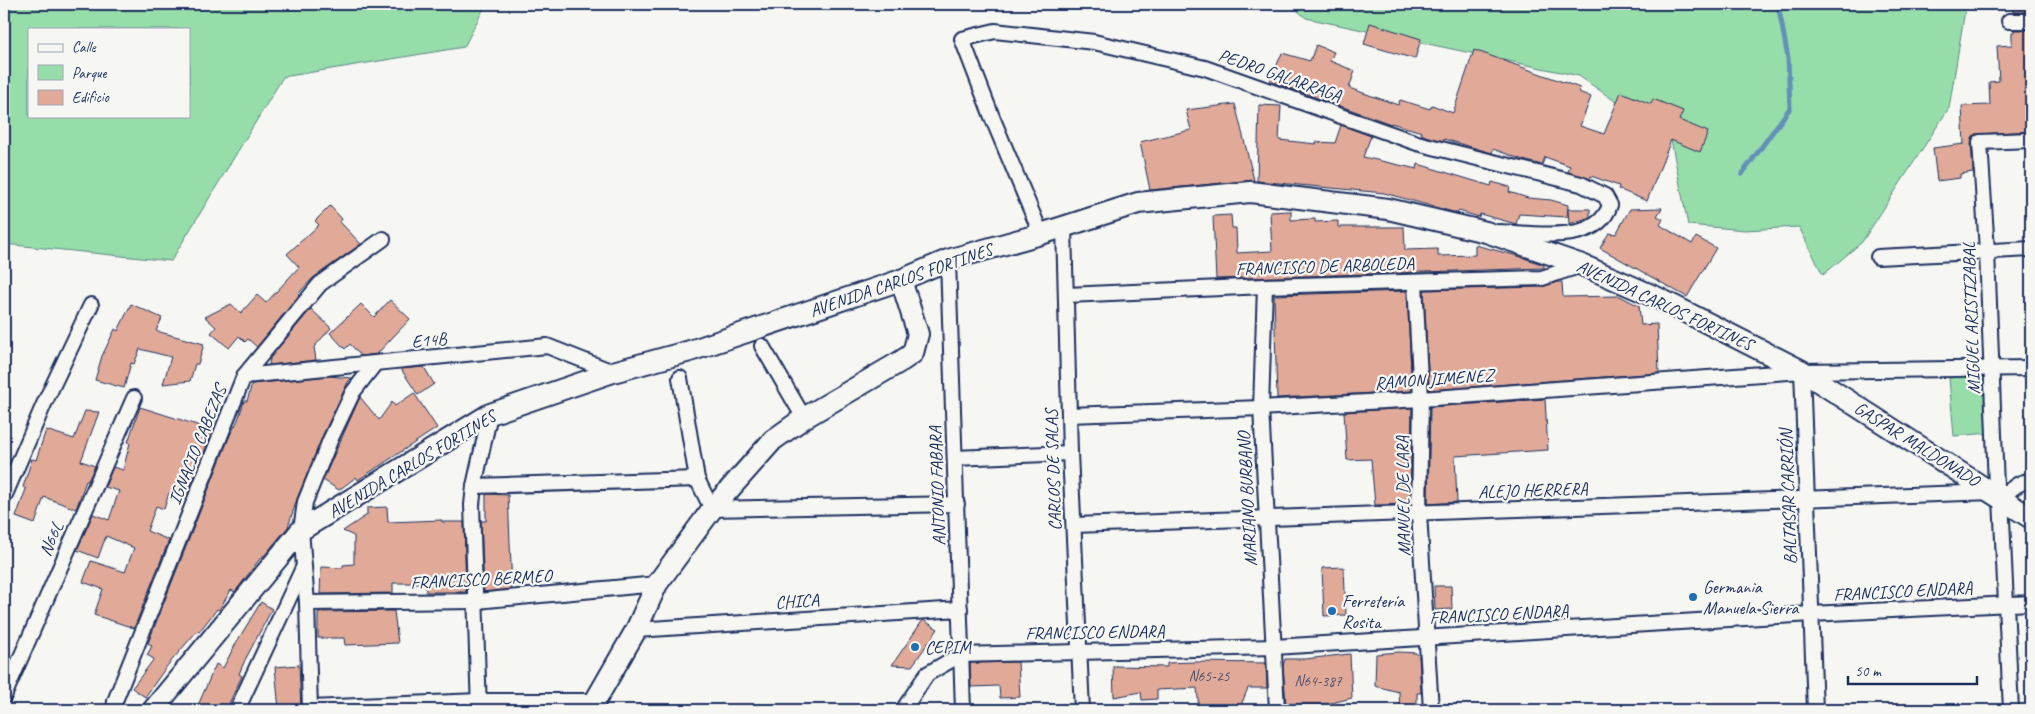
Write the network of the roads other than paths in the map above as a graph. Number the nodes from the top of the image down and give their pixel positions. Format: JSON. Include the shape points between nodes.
{"nodes":[{"id":1,"x":2031,"y":21,"type":"edge"},
{"id":2,"x":2009,"y":22,"type":"dead end"},
{"id":3,"x":2031,"y":140,"type":"edge"},
{"id":4,"x":1064,"y":228,"type":"junction"},
{"id":5,"x":1486,"y":232,"type":"junction"},
{"id":6,"x":1041,"y":234,"type":"junction"},
{"id":7,"x":383,"y":239,"type":"dead end"},
{"id":8,"x":2031,"y":249,"type":"edge"},
{"id":9,"x":1987,"y":251,"type":"junction"},
{"id":10,"x":1878,"y":257,"type":"dead end"},
{"id":11,"x":948,"y":260,"type":"junction"},
{"id":12,"x":1582,"y":265,"type":"junction"},
{"id":13,"x":901,"y":280,"type":"junction"},
{"id":14,"x":1414,"y":282,"type":"junction"},
{"id":15,"x":1265,"y":286,"type":"junction"},
{"id":16,"x":1067,"y":295,"type":"junction"},
{"id":17,"x":91,"y":305,"type":"dead end"},
{"id":18,"x":762,"y":346,"type":"dead end"},
{"id":19,"x":374,"y":364,"type":"junction"},
{"id":20,"x":2031,"y":368,"type":"edge"},
{"id":21,"x":1991,"y":370,"type":"junction"},
{"id":22,"x":1802,"y":371,"type":"junction"},
{"id":23,"x":613,"y":372,"type":"junction"},
{"id":24,"x":244,"y":376,"type":"junction"},
{"id":25,"x":680,"y":378,"type":"dead end"},
{"id":26,"x":134,"y":398,"type":"dead end"},
{"id":27,"x":1421,"y":400,"type":"junction"},
{"id":28,"x":1261,"y":408,"type":"junction"},
{"id":29,"x":490,"y":414,"type":"junction"},
{"id":30,"x":1069,"y":415,"type":"junction"},
{"id":31,"x":804,"y":418,"type":"junction"},
{"id":32,"x":1070,"y":453,"type":"junction"},
{"id":33,"x":955,"y":458,"type":"junction"},
{"id":34,"x":697,"y":479,"type":"junction"},
{"id":35,"x":2031,"y":481,"type":"edge"},
{"id":36,"x":474,"y":486,"type":"junction"},
{"id":37,"x":1997,"y":495,"type":"junction"},
{"id":38,"x":4,"y":497,"type":"edge"},
{"id":39,"x":1807,"y":499,"type":"junction"},
{"id":40,"x":957,"y":504,"type":"junction"},
{"id":41,"x":712,"y":509,"type":"junction"},
{"id":42,"x":1419,"y":513,"type":"junction"},
{"id":43,"x":2031,"y":518,"type":"edge"},
{"id":44,"x":1267,"y":519,"type":"junction"},
{"id":45,"x":1074,"y":526,"type":"junction"},
{"id":46,"x":301,"y":530,"type":"junction"},
{"id":47,"x":304,"y":567,"type":"junction"},
{"id":48,"x":657,"y":584,"type":"junction"},
{"id":49,"x":477,"y":601,"type":"junction"},
{"id":50,"x":307,"y":603,"type":"junction"},
{"id":51,"x":2006,"y":604,"type":"junction"},
{"id":52,"x":2031,"y":604,"type":"edge"},
{"id":53,"x":960,"y":609,"type":"junction"},
{"id":54,"x":1811,"y":614,"type":"junction"},
{"id":55,"x":636,"y":630,"type":"junction"},
{"id":56,"x":1427,"y":637,"type":"junction"},
{"id":57,"x":1274,"y":647,"type":"junction"},
{"id":58,"x":1080,"y":651,"type":"junction"},
{"id":59,"x":960,"y":655,"type":"junction"},
{"id":60,"x":4,"y":696,"type":"edge"},
{"id":61,"x":479,"y":706,"type":"edge"},
{"id":62,"x":592,"y":706,"type":"edge"},
{"id":63,"x":310,"y":709,"type":"edge"},
{"id":64,"x":114,"y":710,"type":"edge"},
{"id":65,"x":152,"y":710,"type":"edge"},
{"id":66,"x":237,"y":710,"type":"edge"},
{"id":67,"x":903,"y":710,"type":"edge"},
{"id":68,"x":963,"y":710,"type":"edge"},
{"id":69,"x":1082,"y":710,"type":"edge"},
{"id":70,"x":1277,"y":710,"type":"edge"},
{"id":71,"x":1431,"y":710,"type":"edge"},
{"id":72,"x":1815,"y":710,"type":"edge"},
{"id":73,"x":2012,"y":710,"type":"edge"}],
"edges":[{"from":1,"to":2,"type":"street"},
{"from":3,"to":9,"type":"street","name":"MIGUEL ARISTIZABAL","via":[[1980,142]]},
{"from":4,"to":5,"type":"street","name":"AVENIDA CARLOS FORTINES","via":[[1138,204],[1250,192],[1388,209]]},
{"from":4,"to":6,"type":"street","name":"AVENIDA CARLOS FORTINES"},
{"from":4,"to":16,"type":"street","name":"CARLOS DE SALAS"},
{"from":5,"to":6,"type":"street","name":"PEDRO GALARRAGA","via":[[1570,234],[1600,222],[1610,205],[1605,196],[1581,184],[1417,143],[1213,71],[1094,42],[995,31],[962,38]]},
{"from":5,"to":12,"type":"street","name":"AVENIDA CARLOS FORTINES"},
{"from":6,"to":11,"type":"street","name":"AVENIDA CARLOS FORTINES"},
{"from":7,"to":24,"type":"street","name":"IGNACIO CABEZAS","via":[[320,284]]},
{"from":8,"to":9,"type":"street"},
{"from":9,"to":10,"type":"street"},
{"from":9,"to":21,"type":"street","name":"MIGUEL ARISTIZABAL"},
{"from":11,"to":13,"type":"street","name":"AVENIDA CARLOS FORTINES"},
{"from":11,"to":33,"type":"street","name":"ANTONIO FABARA"},
{"from":12,"to":14,"type":"street","name":"FRANCISCO DE ARBOLEDA","via":[[1542,278]]},
{"from":12,"to":22,"type":"street","name":"AVENIDA CARLOS FORTINES","via":[[1658,298]]},
{"from":13,"to":23,"type":"street","name":"AVENIDA CARLOS FORTINES","via":[[690,351]]},
{"from":13,"to":31,"type":"street","via":[[918,334],[913,353]]},
{"from":14,"to":15,"type":"street","name":"FRANCISCO DE ARBOLEDA"},
{"from":14,"to":27,"type":"street","name":"MANUEL DE LARA"},
{"from":15,"to":16,"type":"street","name":"FRANCISCO DE ARBOLEDA"},
{"from":15,"to":28,"type":"street","name":"MARIANO BURBANO"},
{"from":16,"to":30,"type":"street","name":"CARLOS DE SALAS"},
{"from":17,"to":38,"type":"street"},
{"from":18,"to":31,"type":"street"},
{"from":19,"to":23,"type":"street","name":"E14B","via":[[547,346]]},
{"from":19,"to":24,"type":"street","name":"E14B"},
{"from":19,"to":46,"type":"street","via":[[353,392],[330,438],[305,502]]},
{"from":20,"to":21,"type":"street","name":"RAMON JIMENEZ"},
{"from":21,"to":22,"type":"street","name":"RAMON JIMENEZ"},
{"from":21,"to":37,"type":"street","name":"MIGUEL ARISTIZABAL"},
{"from":22,"to":27,"type":"street","name":"RAMON JIMENEZ"},
{"from":22,"to":37,"type":"street","name":"GASPAR MALDONADO"},
{"from":22,"to":39,"type":"street","name":"BALTASAR CARRIÓN"},
{"from":23,"to":29,"type":"street","name":"AVENIDA CARLOS FORTINES"},
{"from":24,"to":64,"type":"street","name":"IGNACIO CABEZAS"},
{"from":25,"to":34,"type":"street"},
{"from":26,"to":60,"type":"street","name":"N66L"},
{"from":27,"to":28,"type":"street","name":"RAMON JIMENEZ"},
{"from":27,"to":42,"type":"street","name":"MANUEL DE LARA"},
{"from":28,"to":30,"type":"street","name":"RAMON JIMENEZ"},
{"from":28,"to":44,"type":"street","name":"MARIANO BURBANO"},
{"from":29,"to":36,"type":"street"},
{"from":29,"to":46,"type":"street","name":"AVENIDA CARLOS FORTINES"},
{"from":30,"to":32,"type":"street","name":"CARLOS DE SALAS"},
{"from":31,"to":41,"type":"street","via":[[772,440]]},
{"from":32,"to":33,"type":"street"},
{"from":32,"to":45,"type":"street","name":"CARLOS DE SALAS"},
{"from":33,"to":40,"type":"street","name":"ANTONIO FABARA"},
{"from":34,"to":36,"type":"street"},
{"from":34,"to":41,"type":"street"},
{"from":35,"to":37,"type":"street","via":[[2023,481]]},
{"from":36,"to":49,"type":"street","via":[[472,506]]},
{"from":37,"to":39,"type":"street","name":"ALEJO HERRERA"},
{"from":37,"to":43,"type":"street","name":"GASPAR MALDONADO"},
{"from":37,"to":51,"type":"street","name":"MIGUEL ARISTIZABAL"},
{"from":39,"to":42,"type":"street","name":"ALEJO HERRERA"},
{"from":39,"to":54,"type":"street","name":"BALTASAR CARRIÓN"},
{"from":40,"to":41,"type":"street"},
{"from":40,"to":53,"type":"street","name":"ANTONIO FABARA"},
{"from":41,"to":48,"type":"street"},
{"from":42,"to":44,"type":"street","name":"ALEJO HERRERA"},
{"from":42,"to":56,"type":"street","name":"MANUEL DE LARA"},
{"from":44,"to":45,"type":"street","name":"ALEJO HERRERA"},
{"from":44,"to":57,"type":"street","name":"MARIANO BURBANO"},
{"from":45,"to":58,"type":"street","name":"CARLOS DE SALAS"},
{"from":46,"to":47,"type":"street"},
{"from":46,"to":65,"type":"street","name":"AVENIDA CARLOS FORTINES"},
{"from":47,"to":50,"type":"street"},
{"from":47,"to":66,"type":"street"},
{"from":48,"to":49,"type":"street","name":"FRANCISCO BERMEO"},
{"from":48,"to":55,"type":"street"},
{"from":49,"to":50,"type":"street","name":"FRANCISCO BERMEO"},
{"from":49,"to":61,"type":"street"},
{"from":50,"to":63,"type":"street"},
{"from":51,"to":52,"type":"street","name":"FRANCISCO ENDARA"},
{"from":51,"to":54,"type":"street","name":"FRANCISCO ENDARA"},
{"from":51,"to":73,"type":"street","name":"MIGUEL ARISTIZABAL"},
{"from":53,"to":55,"type":"street","name":"CHICA"},
{"from":53,"to":59,"type":"street","name":"ANTONIO FABARA"},
{"from":54,"to":56,"type":"street","name":"FRANCISCO ENDARA"},
{"from":54,"to":72,"type":"street","name":"BALTASAR CARRIÓN"},
{"from":55,"to":62,"type":"street"},
{"from":56,"to":57,"type":"street","name":"FRANCISCO ENDARA"},
{"from":56,"to":71,"type":"street","name":"MANUEL DE LARA"},
{"from":57,"to":58,"type":"street","name":"FRANCISCO ENDARA"},
{"from":57,"to":70,"type":"street","name":"MARIANO BURBANO"},
{"from":58,"to":59,"type":"street","name":"FRANCISCO ENDARA"},
{"from":58,"to":69,"type":"street","name":"CARLOS DE SALAS"},
{"from":59,"to":67,"type":"street","name":"FRANCISCO ENDARA","via":[[927,674]]},
{"from":59,"to":68,"type":"street","name":"ANTONIO FABARA"},
{"from":61,"to":62,"type":"street"},
{"from":61,"to":63,"type":"street"}]}
